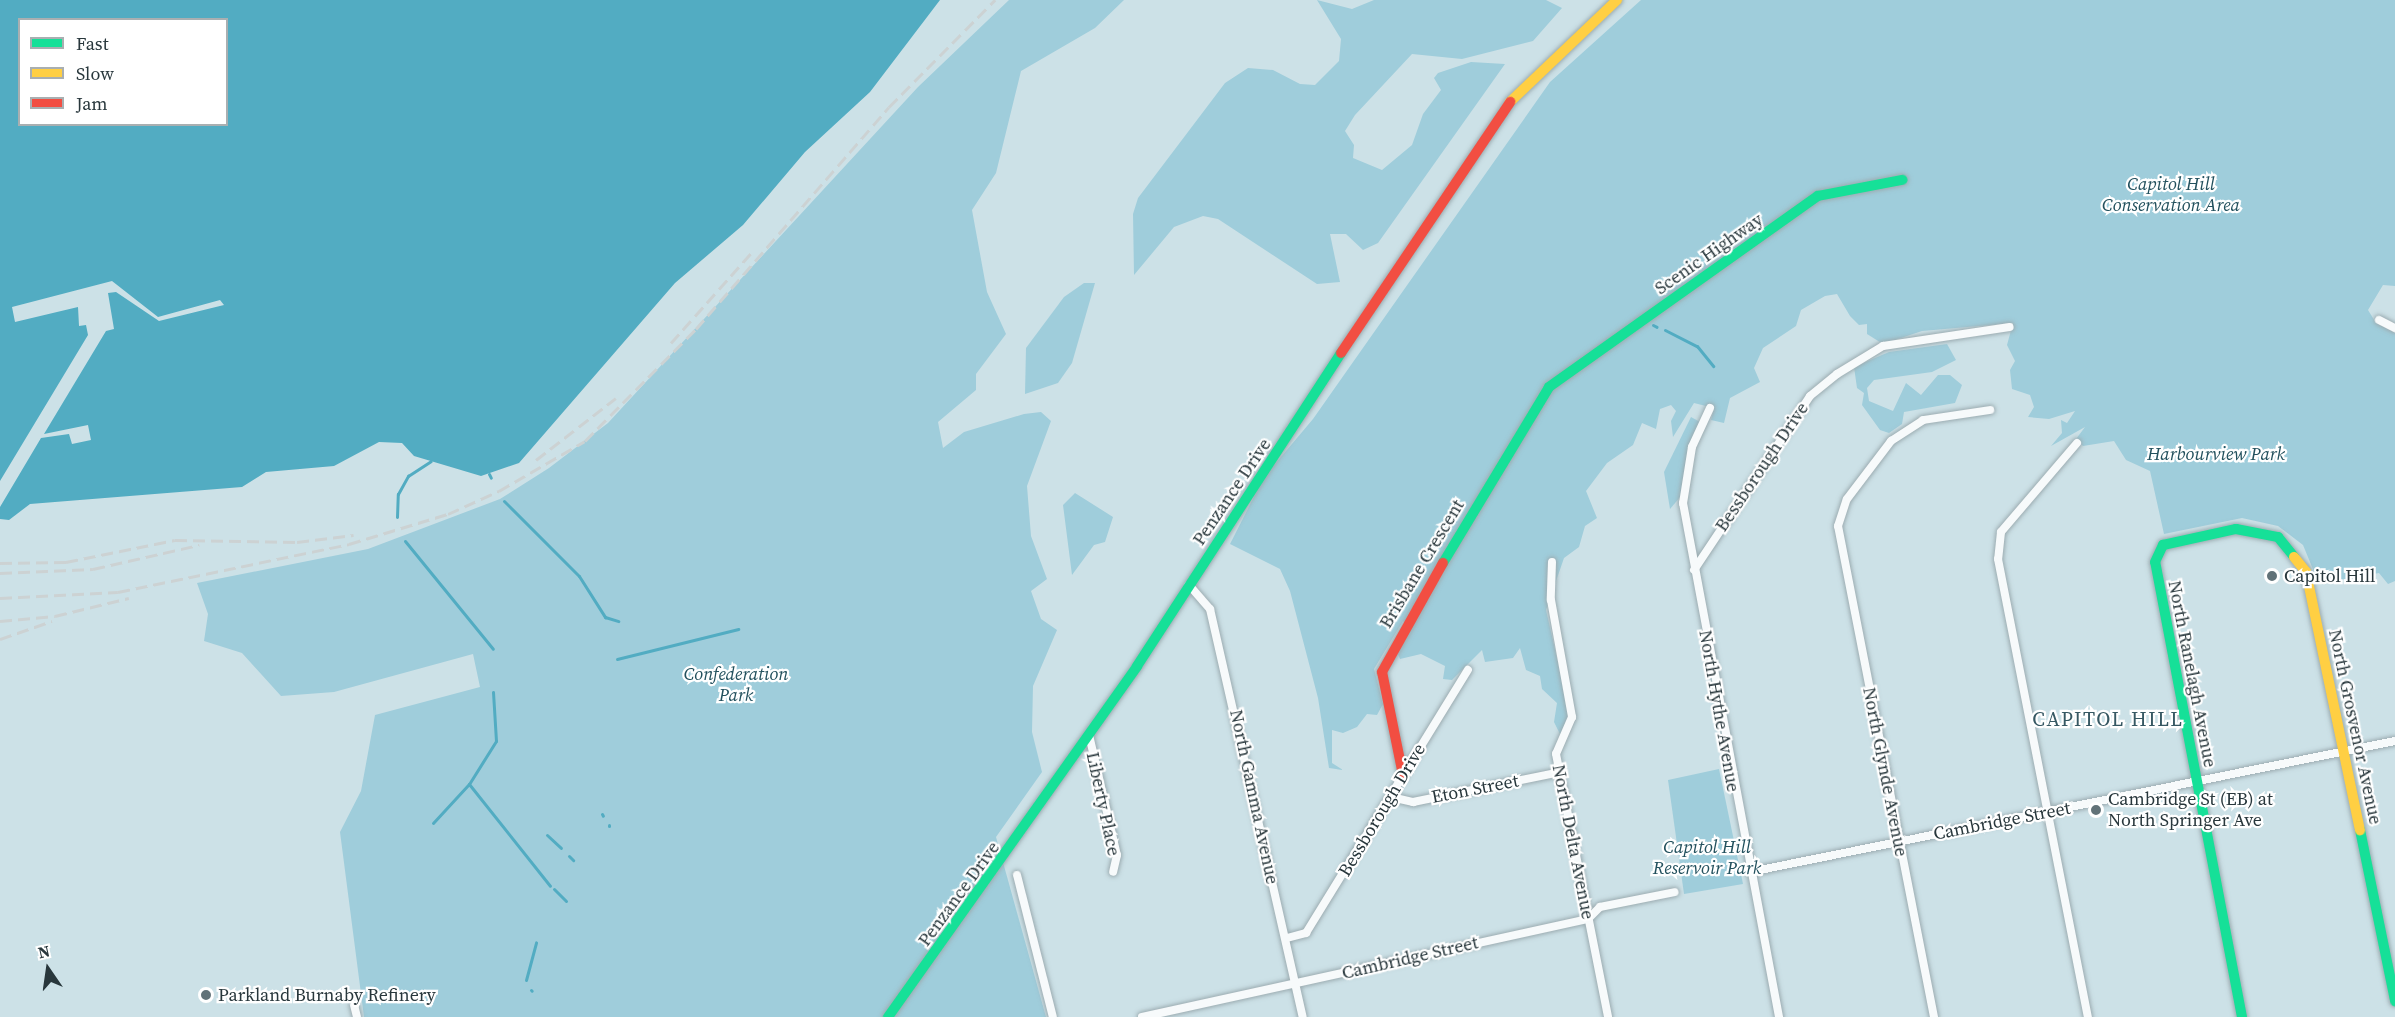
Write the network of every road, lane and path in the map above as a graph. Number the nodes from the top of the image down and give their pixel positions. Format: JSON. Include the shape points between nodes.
{"nodes":[{"id":1,"x":1617,"y":0,"type":"edge"},
{"id":2,"x":1902,"y":180,"type":"dead end"},
{"id":3,"x":2379,"y":320,"type":"dead end"},
{"id":4,"x":2010,"y":327,"type":"dead end"},
{"id":5,"x":2395,"y":328,"type":"edge"},
{"id":6,"x":1550,"y":387,"type":"joint"},
{"id":7,"x":1710,"y":408,"type":"dead end"},
{"id":8,"x":1990,"y":410,"type":"dead end"},
{"id":9,"x":2078,"y":443,"type":"dead end"},
{"id":10,"x":1552,"y":562,"type":"dead end"},
{"id":11,"x":2303,"y":565,"type":"joint"},
{"id":12,"x":1694,"y":570,"type":"junction"},
{"id":13,"x":1189,"y":585,"type":"junction"},
{"id":14,"x":1468,"y":670,"type":"dead end"},
{"id":15,"x":1089,"y":735,"type":"junction"},
{"id":16,"x":2395,"y":741,"type":"edge"},
{"id":17,"x":2342,"y":751,"type":"junction"},
{"id":18,"x":1560,"y":772,"type":"junction"},
{"id":19,"x":1403,"y":775,"type":"junction"},
{"id":20,"x":2196,"y":781,"type":"junction"},
{"id":21,"x":1390,"y":797,"type":"junction"},
{"id":22,"x":2047,"y":812,"type":"junction"},
{"id":23,"x":1899,"y":842,"type":"junction"},
{"id":24,"x":1113,"y":872,"type":"dead end"},
{"id":25,"x":1750,"y":872,"type":"junction"},
{"id":26,"x":1017,"y":876,"type":"dead end"},
{"id":27,"x":1675,"y":892,"type":"dead end"},
{"id":28,"x":1588,"y":919,"type":"junction"},
{"id":29,"x":1287,"y":938,"type":"junction"},
{"id":30,"x":1296,"y":984,"type":"junction"},
{"id":31,"x":2395,"y":1001,"type":"edge"},
{"id":32,"x":354,"y":1005,"type":"dead end"},
{"id":33,"x":357,"y":1017,"type":"edge"},
{"id":34,"x":888,"y":1017,"type":"edge"},
{"id":35,"x":1053,"y":1017,"type":"edge"},
{"id":36,"x":1142,"y":1017,"type":"edge"},
{"id":37,"x":1303,"y":1017,"type":"edge"},
{"id":38,"x":1608,"y":1017,"type":"edge"},
{"id":39,"x":1779,"y":1017,"type":"edge"},
{"id":40,"x":1934,"y":1017,"type":"edge"},
{"id":41,"x":2088,"y":1017,"type":"edge"},
{"id":42,"x":2242,"y":1017,"type":"edge"}],
"edges":[{"from":1,"to":13,"type":"street","name":"Penzance Drive","via":[[1514,96],[1488,129]]},
{"from":2,"to":6,"type":"street","name":"Scenic Highway","via":[[1818,196]]},
{"from":3,"to":5,"type":"street"},
{"from":4,"to":12,"type":"street","name":"Bessborough Drive","via":[[1883,346],[1837,374],[1810,396]]},
{"from":6,"to":19,"type":"street","name":"Brisbane Crescent","via":[[1391,647],[1382,672]]},
{"from":7,"to":12,"type":"street","name":"North Hythe Avenue","via":[[1692,447],[1683,503]]},
{"from":8,"to":23,"type":"street","name":"North Glynde Avenue","via":[[1923,420],[1891,441],[1846,499],[1838,526]]},
{"from":9,"to":22,"type":"street","via":[[2001,532],[1998,559]]},
{"from":10,"to":18,"type":"street","name":"North Delta Avenue","via":[[1551,600],[1572,717],[1556,754]]},
{"from":11,"to":17,"type":"street","name":"North Grosvenor Avenue"},
{"from":11,"to":20,"type":"street","name":"North Ranelagh Avenue","via":[[2277,537],[2249,529],[2173,542],[2159,550],[2155,573]]},
{"from":12,"to":25,"type":"street","name":"North Hythe Avenue"},
{"from":13,"to":15,"type":"street","name":"Penzance Drive"},
{"from":13,"to":29,"type":"street","name":"North Gamma Avenue","via":[[1210,609]]},
{"from":14,"to":19,"type":"street","name":"Bessborough Drive"},
{"from":15,"to":24,"type":"street","name":"Liberty Place","via":[[1117,855]]},
{"from":15,"to":34,"type":"street","name":"Penzance Drive"},
{"from":16,"to":17,"type":"street","name":"Cambridge Street"},
{"from":17,"to":20,"type":"street","name":"Cambridge Street"},
{"from":17,"to":31,"type":"street","name":"North Grosvenor Avenue"},
{"from":18,"to":21,"type":"street","name":"Eton Street","via":[[1413,802]]},
{"from":18,"to":28,"type":"street","name":"North Delta Avenue"},
{"from":19,"to":21,"type":"street","name":"Bessborough Drive"},
{"from":20,"to":22,"type":"street","name":"Cambridge Street"},
{"from":20,"to":42,"type":"street","name":"North Ranelagh Avenue"},
{"from":21,"to":29,"type":"street","name":"Bessborough Drive","via":[[1306,933]]},
{"from":22,"to":23,"type":"street","name":"Cambridge Street"},
{"from":22,"to":41,"type":"street"},
{"from":23,"to":25,"type":"street","name":"Cambridge Street"},
{"from":23,"to":40,"type":"street","name":"North Glynde Avenue"},
{"from":25,"to":39,"type":"street","name":"North Hythe Avenue"},
{"from":26,"to":35,"type":"street"},
{"from":27,"to":28,"type":"street","name":"Cambridge Street","via":[[1600,907]]},
{"from":28,"to":30,"type":"street","name":"Cambridge Street"},
{"from":28,"to":38,"type":"street","name":"North Delta Avenue"},
{"from":29,"to":30,"type":"street","name":"North Gamma Avenue"},
{"from":30,"to":36,"type":"street","name":"Cambridge Street"},
{"from":30,"to":37,"type":"street","name":"North Gamma Avenue"},
{"from":32,"to":33,"type":"street"}]}
